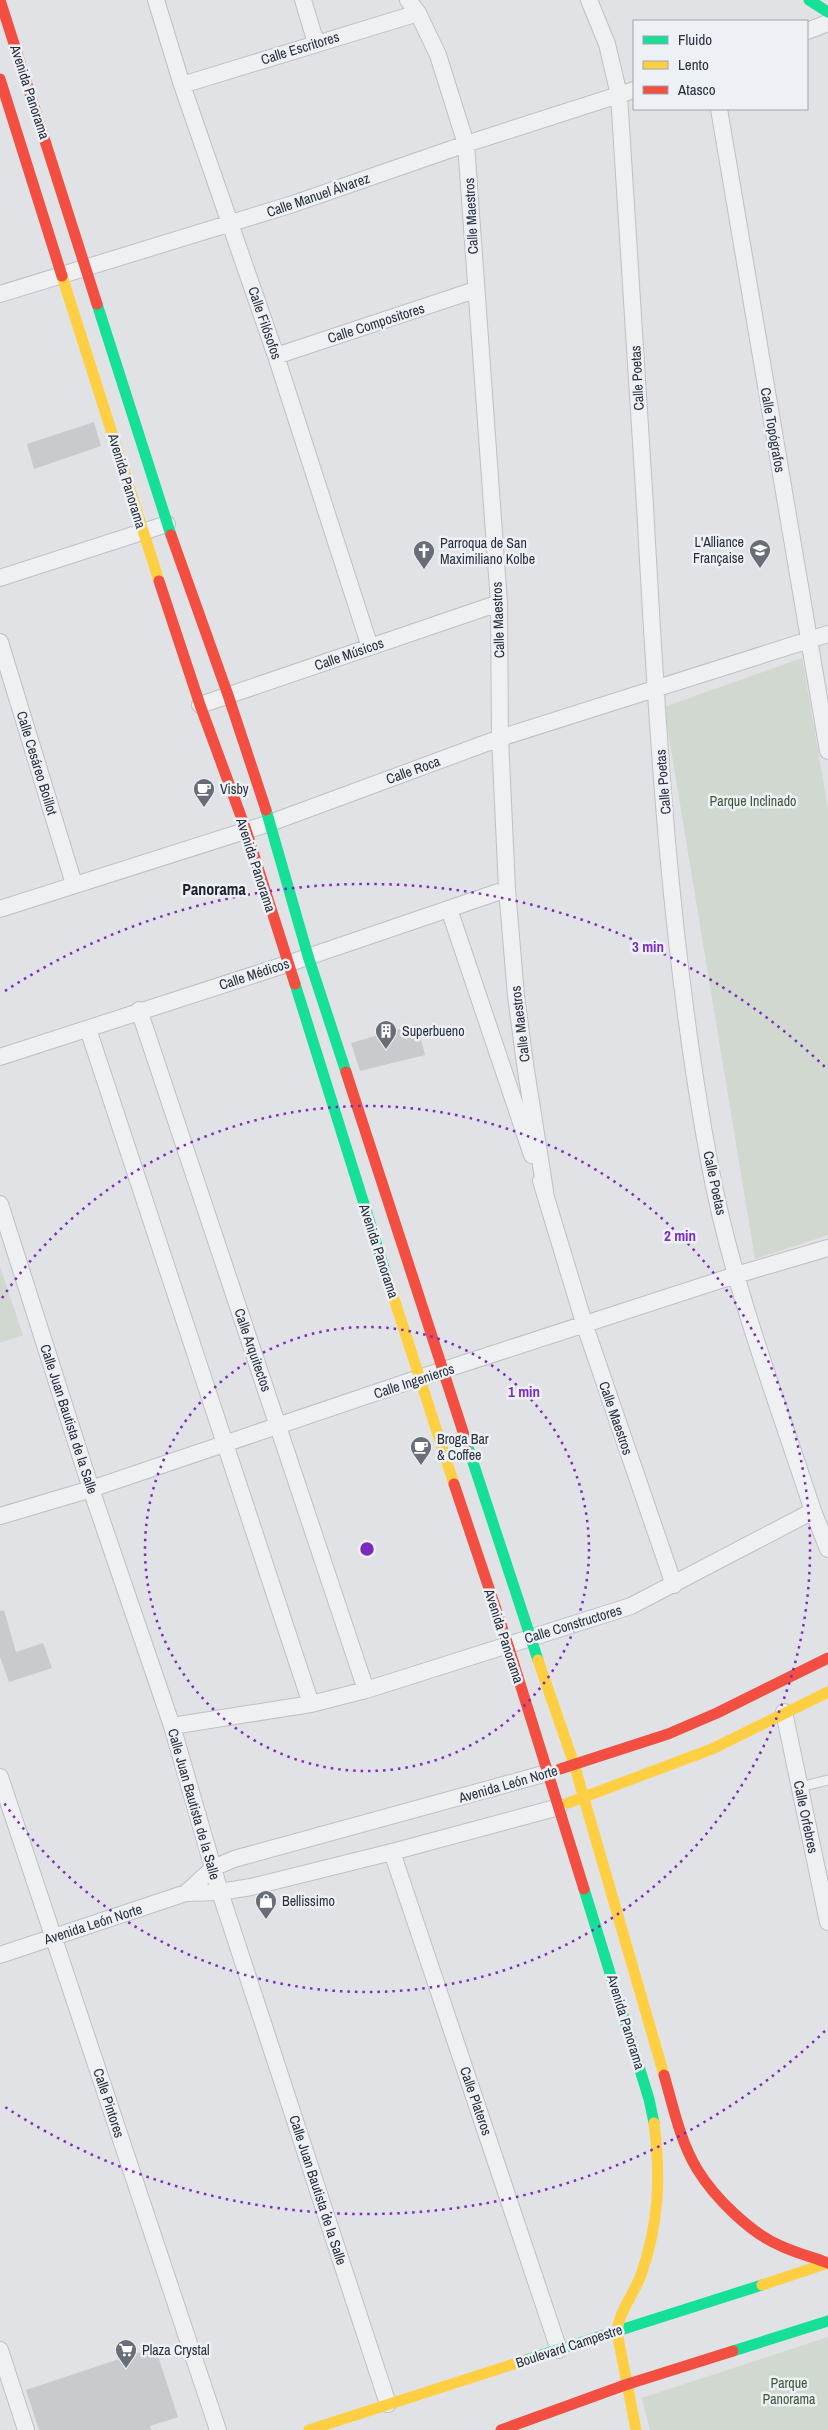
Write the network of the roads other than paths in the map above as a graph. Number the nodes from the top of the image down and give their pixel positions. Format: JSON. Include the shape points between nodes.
{"nodes":[{"id":1,"x":0,"y":0,"type":"edge"},
{"id":2,"x":156,"y":0,"type":"edge"},
{"id":3,"x":303,"y":0,"type":"edge"},
{"id":4,"x":408,"y":0,"type":"edge"},
{"id":5,"x":589,"y":0,"type":"edge"},
{"id":6,"x":809,"y":0,"type":"edge"},
{"id":7,"x":828,"y":12,"type":"edge"},
{"id":8,"x":418,"y":14,"type":"junction"},
{"id":9,"x":828,"y":23,"type":"edge"},
{"id":10,"x":808,"y":31,"type":"edge"},
{"id":11,"x":316,"y":43,"type":"junction"},
{"id":12,"x":0,"y":79,"type":"edge"},
{"id":13,"x":182,"y":85,"type":"junction"},
{"id":14,"x":627,"y":93,"type":"edge"},
{"id":15,"x":719,"y":110,"type":"edge"},
{"id":16,"x":466,"y":144,"type":"junction"},
{"id":17,"x":231,"y":223,"type":"junction"},
{"id":18,"x":86,"y":266,"type":"junction"},
{"id":19,"x":62,"y":273,"type":"junction"},
{"id":20,"x":475,"y":290,"type":"junction"},
{"id":21,"x":0,"y":294,"type":"edge"},
{"id":22,"x":276,"y":356,"type":"junction"},
{"id":23,"x":167,"y":524,"type":"junction"},
{"id":24,"x":143,"y":534,"type":"junction"},
{"id":25,"x":0,"y":578,"type":"edge"},
{"id":26,"x":499,"y":603,"type":"junction"},
{"id":27,"x":828,"y":634,"type":"edge"},
{"id":28,"x":809,"y":640,"type":"junction"},
{"id":29,"x":0,"y":642,"type":"edge"},
{"id":30,"x":370,"y":647,"type":"junction"},
{"id":31,"x":654,"y":691,"type":"junction"},
{"id":32,"x":228,"y":695,"type":"junction"},
{"id":33,"x":200,"y":705,"type":"junction"},
{"id":34,"x":500,"y":738,"type":"junction"},
{"id":35,"x":828,"y":751,"type":"edge"},
{"id":36,"x":270,"y":823,"type":"junction"},
{"id":37,"x":246,"y":830,"type":"junction"},
{"id":38,"x":74,"y":884,"type":"junction"},
{"id":39,"x":507,"y":889,"type":"junction"},
{"id":40,"x":0,"y":909,"type":"edge"},
{"id":41,"x":449,"y":909,"type":"junction"},
{"id":42,"x":308,"y":956,"type":"junction"},
{"id":43,"x":287,"y":964,"type":"junction"},
{"id":44,"x":139,"y":1010,"type":"junction"},
{"id":45,"x":88,"y":1029,"type":"junction"},
{"id":46,"x":0,"y":1056,"type":"edge"},
{"id":47,"x":545,"y":1191,"type":"junction"},
{"id":48,"x":0,"y":1204,"type":"edge"},
{"id":49,"x":828,"y":1248,"type":"edge"},
{"id":50,"x":736,"y":1275,"type":"junction"},
{"id":51,"x":585,"y":1326,"type":"junction"},
{"id":52,"x":443,"y":1371,"type":"junction"},
{"id":53,"x":419,"y":1378,"type":"junction"},
{"id":54,"x":278,"y":1426,"type":"junction"},
{"id":55,"x":226,"y":1443,"type":"junction"},
{"id":56,"x":92,"y":1489,"type":"junction"},
{"id":57,"x":813,"y":1512,"type":"junction"},
{"id":58,"x":0,"y":1516,"type":"edge"},
{"id":59,"x":828,"y":1549,"type":"edge"},
{"id":60,"x":674,"y":1585,"type":"junction"},
{"id":61,"x":530,"y":1637,"type":"junction"},
{"id":62,"x":508,"y":1645,"type":"junction"},
{"id":63,"x":828,"y":1658,"type":"edge"},
{"id":64,"x":366,"y":1690,"type":"junction"},
{"id":65,"x":828,"y":1692,"type":"edge"},
{"id":66,"x":312,"y":1704,"type":"junction"},
{"id":67,"x":784,"y":1712,"type":"junction"},
{"id":68,"x":172,"y":1726,"type":"junction"},
{"id":69,"x":574,"y":1764,"type":"junction"},
{"id":70,"x":547,"y":1773,"type":"junction"},
{"id":71,"x":0,"y":1777,"type":"edge"},
{"id":72,"x":828,"y":1780,"type":"edge"},
{"id":73,"x":800,"y":1787,"type":"junction"},
{"id":74,"x":583,"y":1798,"type":"junction"},
{"id":75,"x":559,"y":1807,"type":"junction"},
{"id":76,"x":392,"y":1852,"type":"junction"},
{"id":77,"x":213,"y":1868,"type":"junction"},
{"id":78,"x":220,"y":1892,"type":"junction"},
{"id":79,"x":186,"y":1893,"type":"junction"},
{"id":80,"x":828,"y":1922,"type":"edge"},
{"id":81,"x":53,"y":1937,"type":"junction"},
{"id":82,"x":0,"y":1955,"type":"edge"},
{"id":83,"x":828,"y":2263,"type":"edge"},
{"id":84,"x":828,"y":2321,"type":"edge"},
{"id":85,"x":617,"y":2330,"type":"junction"},
{"id":86,"x":0,"y":2350,"type":"edge"},
{"id":87,"x":559,"y":2350,"type":"junction"},
{"id":88,"x":625,"y":2385,"type":"junction"},
{"id":89,"x":388,"y":2404,"type":"junction"},
{"id":90,"x":26,"y":2430,"type":"edge"},
{"id":91,"x":218,"y":2430,"type":"edge"},
{"id":92,"x":310,"y":2430,"type":"edge"},
{"id":93,"x":500,"y":2430,"type":"edge"},
{"id":94,"x":636,"y":2430,"type":"edge"}],
"edges":[{"from":1,"to":18,"type":"street","name":"Avenida Panorama"},
{"from":2,"to":13,"type":"street","name":"Calle Filósofos"},
{"from":3,"to":11,"type":"street"},
{"from":4,"to":8,"type":"street","name":"Calle Maestros"},
{"from":5,"to":14,"type":"street","name":"Calle Poetas"},
{"from":6,"to":7,"type":"street"},
{"from":8,"to":11,"type":"street","name":"Calle Escritores"},
{"from":8,"to":16,"type":"street","name":"Calle Maestros","via":[[438,55]]},
{"from":9,"to":10,"type":"street"},
{"from":11,"to":13,"type":"street","name":"Calle Escritores"},
{"from":12,"to":19,"type":"street","name":"Avenida Panorama"},
{"from":13,"to":17,"type":"street","name":"Calle Filósofos"},
{"from":14,"to":16,"type":"street","name":"Calle Manuel Álvarez"},
{"from":14,"to":31,"type":"street","name":"Calle Poetas"},
{"from":15,"to":28,"type":"street","name":"Calle Topógrafos"},
{"from":16,"to":17,"type":"street","name":"Calle Manuel Álvarez"},
{"from":16,"to":20,"type":"street","name":"Calle Maestros"},
{"from":17,"to":18,"type":"street","name":"Calle Manuel Álvarez"},
{"from":17,"to":22,"type":"street","name":"Calle Filósofos"},
{"from":18,"to":19,"type":"street","name":"Calle Manuel Álvarez"},
{"from":18,"to":23,"type":"street","name":"Avenida Panorama"},
{"from":19,"to":21,"type":"street","name":"Calle Manuel Álvarez"},
{"from":19,"to":24,"type":"street","name":"Avenida Panorama"},
{"from":20,"to":22,"type":"street","name":"Calle Compositores"},
{"from":20,"to":26,"type":"street","name":"Calle Maestros"},
{"from":22,"to":30,"type":"street","name":"Calle Filósofos"},
{"from":23,"to":24,"type":"street"},
{"from":23,"to":32,"type":"street","name":"Avenida Panorama"},
{"from":24,"to":25,"type":"street"},
{"from":24,"to":33,"type":"street","name":"Avenida Panorama"},
{"from":26,"to":30,"type":"street","name":"Calle Músicos"},
{"from":26,"to":34,"type":"street","name":"Calle Maestros"},
{"from":27,"to":28,"type":"street","name":"Calle Roca"},
{"from":28,"to":31,"type":"street","name":"Calle Roca"},
{"from":28,"to":35,"type":"street","name":"Calle Topógrafos"},
{"from":29,"to":38,"type":"street","name":"Calle Cesáreo Boillot"},
{"from":30,"to":32,"type":"street","name":"Calle Músicos"},
{"from":31,"to":34,"type":"street","name":"Calle Roca"},
{"from":31,"to":50,"type":"street","name":"Calle Poetas","via":[[682,993],[710,1170]]},
{"from":32,"to":33,"type":"street","name":"Calle Músicos"},
{"from":32,"to":36,"type":"street","name":"Avenida Panorama"},
{"from":33,"to":37,"type":"street","name":"Avenida Panorama"},
{"from":34,"to":36,"type":"street","name":"Calle Roca"},
{"from":34,"to":39,"type":"street","name":"Calle Maestros"},
{"from":36,"to":37,"type":"street","name":"Calle Roca"},
{"from":36,"to":42,"type":"street","name":"Avenida Panorama"},
{"from":37,"to":38,"type":"street","name":"Calle Roca"},
{"from":37,"to":43,"type":"street","name":"Avenida Panorama"},
{"from":38,"to":40,"type":"street","name":"Calle Roca"},
{"from":39,"to":41,"type":"street","name":"Calle Médicos"},
{"from":39,"to":47,"type":"street","name":"Calle Maestros","via":[[523,1054]]},
{"from":41,"to":42,"type":"street","name":"Calle Médicos"},
{"from":41,"to":47,"type":"street","name":"Calle Maestros"},
{"from":42,"to":43,"type":"street","name":"Calle Médicos"},
{"from":42,"to":52,"type":"street","name":"Avenida Panorama"},
{"from":43,"to":44,"type":"street","name":"Calle Médicos"},
{"from":43,"to":53,"type":"street","name":"Avenida Panorama"},
{"from":44,"to":45,"type":"street","name":"Calle Médicos"},
{"from":44,"to":54,"type":"street","name":"Calle Arquitectos"},
{"from":45,"to":46,"type":"street","name":"Calle Médicos"},
{"from":45,"to":55,"type":"street"},
{"from":47,"to":51,"type":"street","name":"Calle Maestros"},
{"from":48,"to":56,"type":"street","name":"Calle Juan Bautista de la Salle"},
{"from":49,"to":50,"type":"street","name":"Calle Ingenieros"},
{"from":50,"to":51,"type":"street","name":"Calle Ingenieros"},
{"from":50,"to":57,"type":"street","name":"Calle Poetas"},
{"from":51,"to":52,"type":"street","name":"Calle Ingenieros"},
{"from":51,"to":60,"type":"street","name":"Calle Maestros"},
{"from":52,"to":53,"type":"street","name":"Calle Ingenieros"},
{"from":52,"to":61,"type":"street","name":"Avenida Panorama"},
{"from":53,"to":54,"type":"street","name":"Calle Ingenieros"},
{"from":53,"to":62,"type":"street","name":"Avenida Panorama"},
{"from":54,"to":55,"type":"street","name":"Calle Ingenieros"},
{"from":54,"to":64,"type":"street","name":"Calle Arquitectos"},
{"from":55,"to":56,"type":"street","name":"Calle Ingenieros"},
{"from":55,"to":66,"type":"street"},
{"from":56,"to":58,"type":"street","name":"Calle Ingenieros"},
{"from":56,"to":68,"type":"street","name":"Calle Juan Bautista de la Salle"},
{"from":57,"to":59,"type":"street","name":"Calle Poetas"},
{"from":57,"to":60,"type":"street","name":"Calle Constructores"},
{"from":60,"to":61,"type":"street","name":"Calle Constructores","via":[[631,1606]]},
{"from":61,"to":62,"type":"street","name":"Calle Constructores"},
{"from":61,"to":69,"type":"street","name":"Avenida Panorama"},
{"from":62,"to":64,"type":"street","name":"Calle Constructores"},
{"from":62,"to":70,"type":"street","name":"Avenida Panorama"},
{"from":63,"to":69,"type":"street","name":"Avenida León Norte","via":[[684,1727]]},
{"from":64,"to":66,"type":"street","name":"Calle Constructores"},
{"from":65,"to":67,"type":"street","name":"Avenida León Norte"},
{"from":66,"to":68,"type":"street","name":"Calle Constructores"},
{"from":67,"to":73,"type":"street","name":"Calle Orfebres"},
{"from":67,"to":74,"type":"street","name":"Avenida León Norte","via":[[712,1749]]},
{"from":68,"to":77,"type":"street","name":"Calle Juan Bautista de la Salle"},
{"from":69,"to":70,"type":"street","name":"Avenida León Norte"},
{"from":69,"to":74,"type":"street","name":"Avenida Panorama"},
{"from":70,"to":75,"type":"street","name":"Avenida Panorama"},
{"from":70,"to":77,"type":"street","name":"Avenida León Norte","via":[[234,1859]]},
{"from":71,"to":81,"type":"street","name":"Calle Pintores"},
{"from":72,"to":73,"type":"lane"},
{"from":73,"to":80,"type":"street","name":"Calle Orfebres"},
{"from":74,"to":75,"type":"street","name":"Avenida León Norte"},
{"from":74,"to":83,"type":"street","name":"Avenida Panorama","via":[[682,2136],[697,2169],[726,2205],[756,2232],[780,2246]]},
{"from":75,"to":76,"type":"street","name":"Avenida León Norte"},
{"from":75,"to":85,"type":"street","name":"Avenida Panorama","via":[[649,2099],[661,2172],[653,2238]]},
{"from":76,"to":78,"type":"street","name":"Avenida León Norte"},
{"from":76,"to":87,"type":"street","name":"Calle Plateros"},
{"from":77,"to":78,"type":"street","name":"Calle Juan Bautista de la Salle"},
{"from":77,"to":79,"type":"street","name":"Avenida León Norte"},
{"from":78,"to":79,"type":"street","name":"Avenida León Norte"},
{"from":78,"to":89,"type":"street","name":"Calle Juan Bautista de la Salle"},
{"from":79,"to":81,"type":"street","name":"Avenida León Norte"},
{"from":81,"to":82,"type":"street","name":"Avenida León Norte"},
{"from":81,"to":91,"type":"street","name":"Calle Pintores"},
{"from":83,"to":85,"type":"street","name":"Boulevard Campestre"},
{"from":84,"to":88,"type":"street"},
{"from":85,"to":87,"type":"street","name":"Boulevard Campestre"},
{"from":85,"to":88,"type":"street"},
{"from":86,"to":90,"type":"street"},
{"from":87,"to":89,"type":"street","name":"Boulevard Campestre"},
{"from":88,"to":93,"type":"street"},
{"from":88,"to":94,"type":"street"},
{"from":89,"to":92,"type":"street","name":"Boulevard Campestre"}]}
